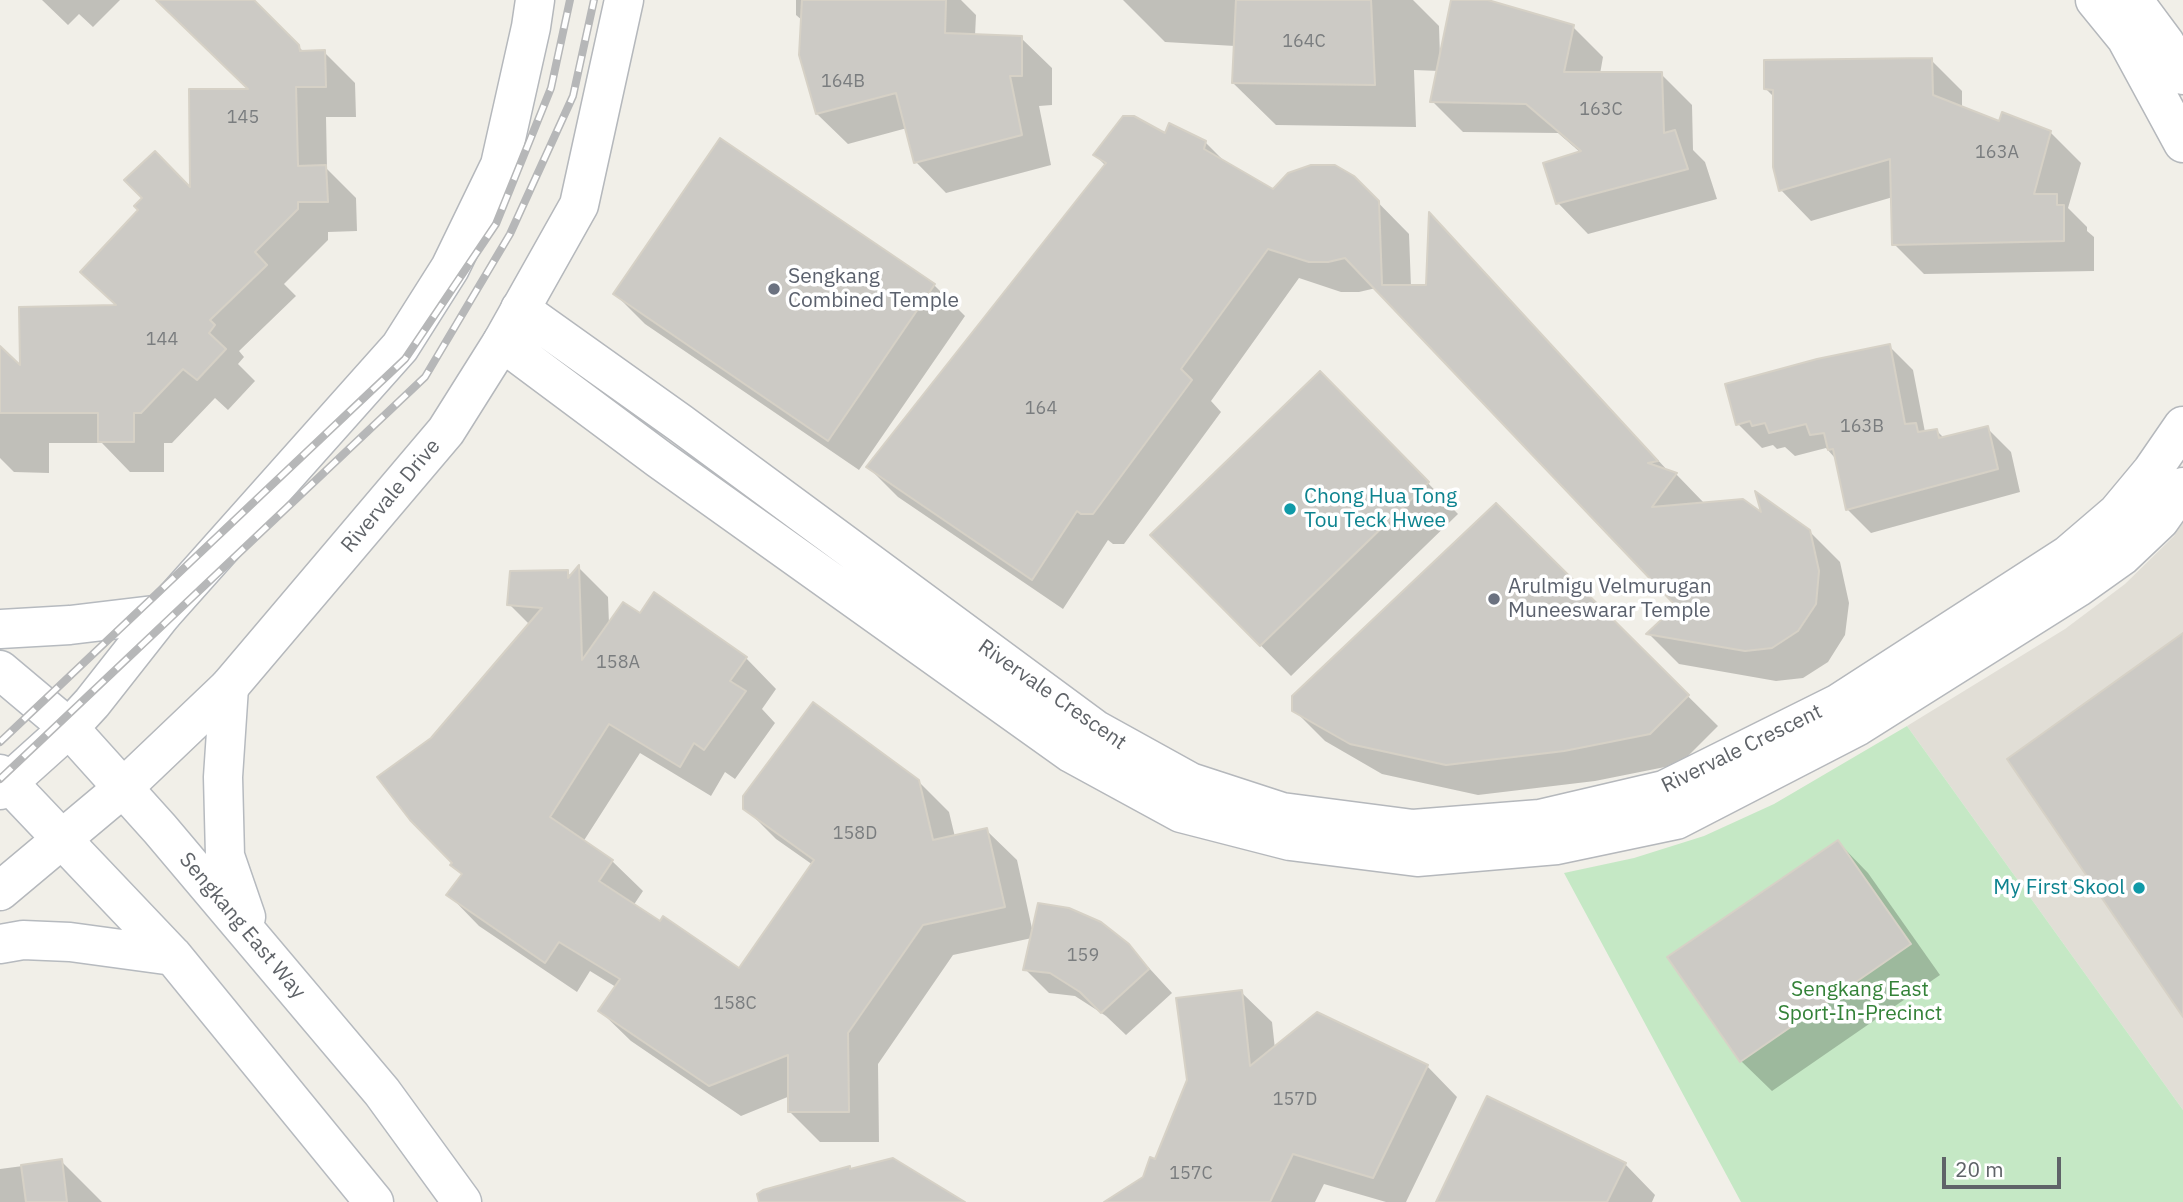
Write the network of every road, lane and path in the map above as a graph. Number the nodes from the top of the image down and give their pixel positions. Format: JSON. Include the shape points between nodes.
{"nodes":[{"id":1,"x":535,"y":0,"type":"edge"},
{"id":2,"x":624,"y":0,"type":"edge"},
{"id":3,"x":2095,"y":0,"type":"edge"},
{"id":4,"x":2133,"y":0,"type":"edge"},
{"id":5,"x":2183,"y":75,"type":"edge"},
{"id":6,"x":2183,"y":143,"type":"edge"},
{"id":7,"x":520,"y":309,"type":"junction"},
{"id":8,"x":502,"y":342,"type":"junction"},
{"id":9,"x":2183,"y":426,"type":"edge"},
{"id":10,"x":2183,"y":487,"type":"edge"},
{"id":11,"x":162,"y":614,"type":"junction"},
{"id":12,"x":0,"y":629,"type":"edge"},
{"id":13,"x":0,"y":670,"type":"edge"},
{"id":14,"x":229,"y":687,"type":"junction"},
{"id":15,"x":1053,"y":719,"type":"junction"},
{"id":16,"x":68,"y":728,"type":"junction"},
{"id":17,"x":3,"y":782,"type":"edge"},
{"id":18,"x":123,"y":788,"type":"junction"},
{"id":19,"x":1362,"y":836,"type":"junction"},
{"id":20,"x":62,"y":838,"type":"junction"},
{"id":21,"x":0,"y":891,"type":"edge"},
{"id":22,"x":254,"y":939,"type":"junction"},
{"id":23,"x":0,"y":944,"type":"edge"},
{"id":24,"x":173,"y":956,"type":"junction"},
{"id":25,"x":374,"y":1202,"type":"edge"},
{"id":26,"x":462,"y":1202,"type":"edge"}],
"edges":[{"from":1,"to":11,"type":"street","via":[[500,165],[450,268],[400,347]]},
{"from":2,"to":7,"type":"street","name":"Rivervale Drive","via":[[579,205]]},
{"from":3,"to":6,"type":"street","via":[[2126,38]]},
{"from":4,"to":5,"type":"street"},
{"from":7,"to":8,"type":"street","name":"Rivervale Drive"},
{"from":7,"to":15,"type":"street","name":"Rivervale Crescent","via":[[680,423]]},
{"from":8,"to":14,"type":"street","name":"Rivervale Drive","via":[[446,431]]},
{"from":8,"to":15,"type":"street","name":"Rivervale Crescent","via":[[659,459]]},
{"from":9,"to":19,"type":"street","name":"Rivervale Crescent","via":[[2117,513],[2068,555],[1839,703],[1664,790],[1540,819]]},
{"from":10,"to":19,"type":"street","name":"Rivervale Crescent","via":[[2160,520],[2122,556],[2077,588],[1858,726],[1676,820],[1557,845],[1417,857]]},
{"from":11,"to":12,"type":"street"},
{"from":11,"to":16,"type":"street"},
{"from":13,"to":16,"type":"street","name":"Sengkang East Way"},
{"from":14,"to":18,"type":"street","name":"Rivervale Drive"},
{"from":14,"to":22,"type":"street","via":[[223,776],[225,856]]},
{"from":15,"to":19,"type":"street","name":"Rivervale Crescent","via":[[1071,753],[1181,813],[1290,841]]},
{"from":16,"to":17,"type":"street"},
{"from":16,"to":18,"type":"street","name":"Sengkang East Way"},
{"from":17,"to":20,"type":"street"},
{"from":18,"to":20,"type":"street","name":"Rivervale Drive"},
{"from":18,"to":22,"type":"street","name":"Sengkang East Way"},
{"from":20,"to":21,"type":"street","name":"Rivervale Drive"},
{"from":20,"to":24,"type":"street"},
{"from":22,"to":26,"type":"street","name":"Sengkang East Way","via":[[382,1092]]},
{"from":23,"to":24,"type":"street","via":[[70,942]]},
{"from":24,"to":25,"type":"street"}]}
